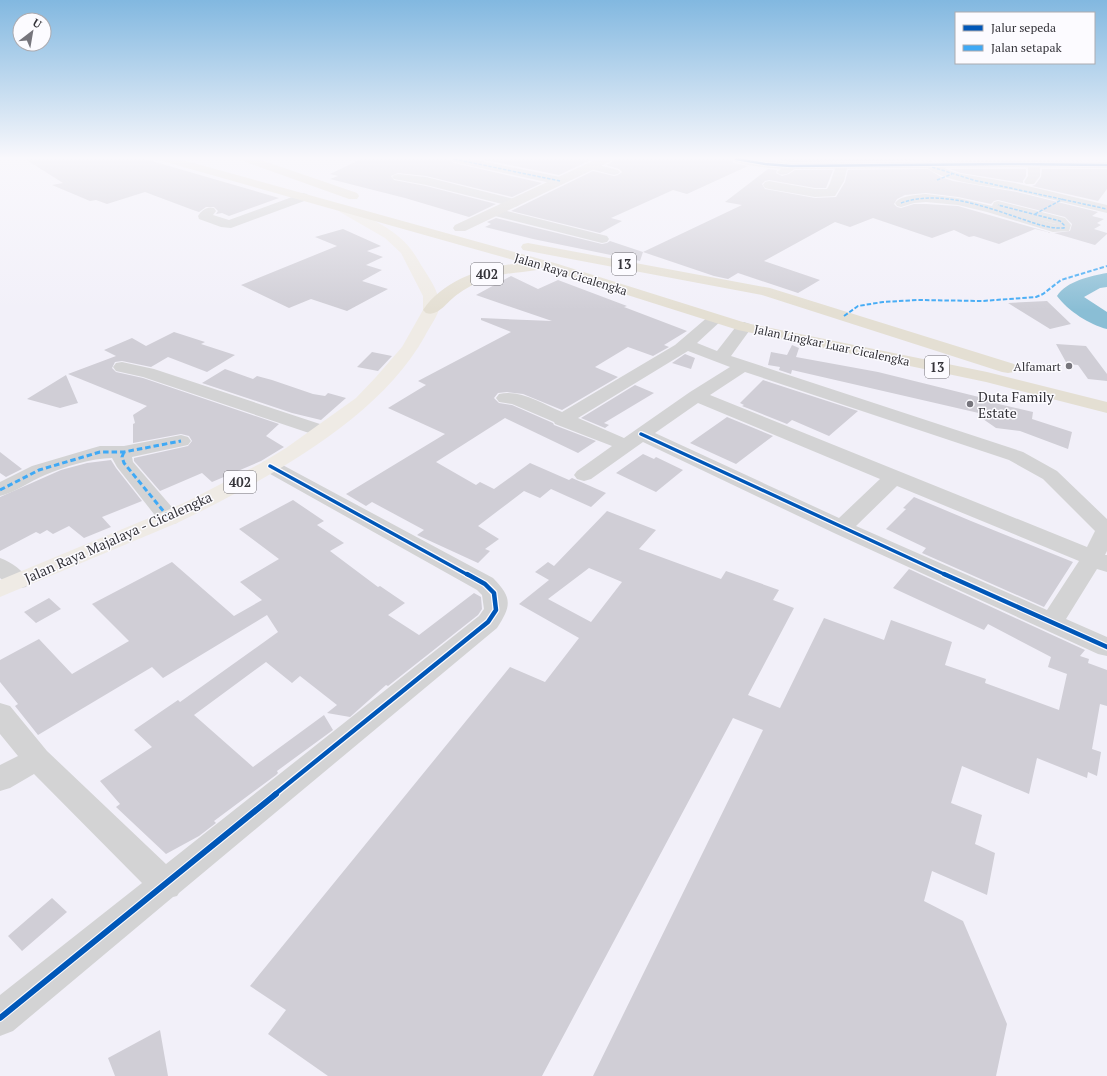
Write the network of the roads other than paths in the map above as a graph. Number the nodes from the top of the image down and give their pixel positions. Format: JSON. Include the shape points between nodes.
{"nodes":[{"id":1,"x":270,"y":209,"type":"edge"},
{"id":2,"x":344,"y":209,"type":"joint"},
{"id":3,"x":500,"y":209,"type":"edge"},
{"id":4,"x":975,"y":209,"type":"edge"},
{"id":5,"x":1015,"y":209,"type":"edge"},
{"id":6,"x":1043,"y":209,"type":"edge"},
{"id":7,"x":210,"y":211,"type":"dead end"},
{"id":8,"x":495,"y":212,"type":"junction"},
{"id":9,"x":1035,"y":214,"type":"junction"},
{"id":10,"x":445,"y":224,"type":"dead end"},
{"id":11,"x":460,"y":228,"type":"junction"},
{"id":12,"x":602,"y":238,"type":"dead end"},
{"id":13,"x":553,"y":267,"type":"junction"},
{"id":14,"x":788,"y":298,"type":"junction"},
{"id":15,"x":431,"y":310,"type":"junction"},
{"id":16,"x":715,"y":320,"type":"junction"},
{"id":17,"x":869,"y":325,"type":"junction"},
{"id":18,"x":744,"y":327,"type":"junction"},
{"id":19,"x":766,"y":331,"type":"junction"},
{"id":20,"x":686,"y":345,"type":"junction"},
{"id":21,"x":852,"y":349,"type":"junction"},
{"id":22,"x":721,"y":357,"type":"junction"},
{"id":23,"x":743,"y":366,"type":"junction"},
{"id":24,"x":122,"y":367,"type":"dead end"},
{"id":25,"x":1107,"y":394,"type":"edge"},
{"id":26,"x":696,"y":396,"type":"junction"},
{"id":27,"x":505,"y":398,"type":"dead end"},
{"id":28,"x":1107,"y":408,"type":"edge"},
{"id":29,"x":562,"y":420,"type":"junction"},
{"id":30,"x":322,"y":431,"type":"junction"},
{"id":31,"x":633,"y":440,"type":"junction"},
{"id":32,"x":181,"y":441,"type":"dead end"},
{"id":33,"x":124,"y":452,"type":"junction"},
{"id":34,"x":270,"y":466,"type":"junction"},
{"id":35,"x":584,"y":475,"type":"dead end"},
{"id":36,"x":893,"y":478,"type":"junction"},
{"id":37,"x":0,"y":490,"type":"edge"},
{"id":38,"x":168,"y":518,"type":"junction"},
{"id":39,"x":842,"y":528,"type":"junction"},
{"id":40,"x":1107,"y":531,"type":"edge"},
{"id":41,"x":1100,"y":562,"type":"edge"},
{"id":42,"x":0,"y":566,"type":"edge"},
{"id":43,"x":9,"y":585,"type":"edge"},
{"id":44,"x":1052,"y":621,"type":"junction"},
{"id":45,"x":1107,"y":647,"type":"edge"},
{"id":46,"x":0,"y":714,"type":"edge"},
{"id":47,"x":36,"y":759,"type":"junction"},
{"id":48,"x":0,"y":779,"type":"edge"},
{"id":49,"x":166,"y":885,"type":"junction"},
{"id":50,"x":0,"y":1016,"type":"edge"}],
"edges":[{"from":1,"to":7,"type":"street","via":[[231,224],[204,216]]},
{"from":2,"to":13,"type":"highway","name":"Jalan Raya Cicalengka","number":"13"},
{"from":2,"to":15,"type":"main road","via":[[390,235],[407,251],[431,296]]},
{"from":3,"to":8,"type":"street"},
{"from":4,"to":9,"type":"street","via":[[1064,228],[1060,221]]},
{"from":5,"to":9,"type":"street"},
{"from":6,"to":9,"type":"street"},
{"from":8,"to":11,"type":"street"},
{"from":8,"to":12,"type":"street"},
{"from":10,"to":11,"type":"highway","name":"Jalan Raya Cicalengka","number":"13"},
{"from":11,"to":14,"type":"highway","name":"Jalan Raya Cicalengka","number":"13","via":[[532,248],[765,291]]},
{"from":13,"to":15,"type":"highway","number":"402","via":[[513,267],[488,274],[450,291]]},
{"from":13,"to":16,"type":"highway","name":"Jalan Raya Cicalengka","number":"13"},
{"from":14,"to":17,"type":"highway","name":"Jalan Lingkar Luar Cicalengka","number":"13"},
{"from":14,"to":19,"type":"highway","via":[[805,312],[802,322],[785,331]]},
{"from":15,"to":30,"type":"main road","name":"Jalan Raya Majalaya - Cicalengka","number":"402","via":[[409,349],[382,381],[362,402]]},
{"from":16,"to":18,"type":"highway","name":"Jalan Raya Cicalengka","number":"13"},
{"from":16,"to":20,"type":"street"},
{"from":17,"to":21,"type":"highway","via":[[841,325],[834,330],[832,336]]},
{"from":17,"to":25,"type":"highway","name":"Jalan Lingkar Luar Cicalengka","number":"13","via":[[995,364]]},
{"from":18,"to":19,"type":"highway","name":"Jalan Lingkar Luar Cicalengka","number":"13"},
{"from":18,"to":22,"type":"street"},
{"from":19,"to":21,"type":"highway","name":"Jalan Lingkar Luar Cicalengka","number":"13"},
{"from":20,"to":22,"type":"street"},
{"from":20,"to":29,"type":"street"},
{"from":21,"to":28,"type":"highway","name":"Jalan Lingkar Luar Cicalengka","number":"13","via":[[987,377]]},
{"from":22,"to":23,"type":"street"},
{"from":23,"to":26,"type":"street"},
{"from":23,"to":40,"type":"street","via":[[1016,456],[1050,475]]},
{"from":24,"to":30,"type":"street","via":[[148,373]]},
{"from":26,"to":31,"type":"street"},
{"from":26,"to":36,"type":"street"},
{"from":27,"to":29,"type":"street","via":[[515,399]]},
{"from":29,"to":31,"type":"street"},
{"from":30,"to":34,"type":"main road","name":"Jalan Raya Majalaya - Cicalengka","number":"402"},
{"from":31,"to":35,"type":"street"},
{"from":31,"to":39,"type":"street"},
{"from":32,"to":33,"type":"street"},
{"from":33,"to":37,"type":"street","via":[[100,452],[68,461],[39,470]]},
{"from":33,"to":38,"type":"street","via":[[124,463]]},
{"from":34,"to":38,"type":"main road","name":"Jalan Raya Majalaya - Cicalengka","number":"402"},
{"from":34,"to":49,"type":"street","via":[[485,584],[494,593],[496,610],[488,622],[252,812]]},
{"from":36,"to":39,"type":"street"},
{"from":36,"to":41,"type":"street"},
{"from":38,"to":43,"type":"main road","name":"Jalan Raya Majalaya - Cicalengka","number":"402"},
{"from":39,"to":44,"type":"street"},
{"from":40,"to":41,"type":"street"},
{"from":41,"to":44,"type":"street"},
{"from":42,"to":43,"type":"street"},
{"from":44,"to":45,"type":"street"},
{"from":46,"to":47,"type":"street"},
{"from":47,"to":48,"type":"street"},
{"from":47,"to":49,"type":"street"},
{"from":49,"to":50,"type":"street"}]}
